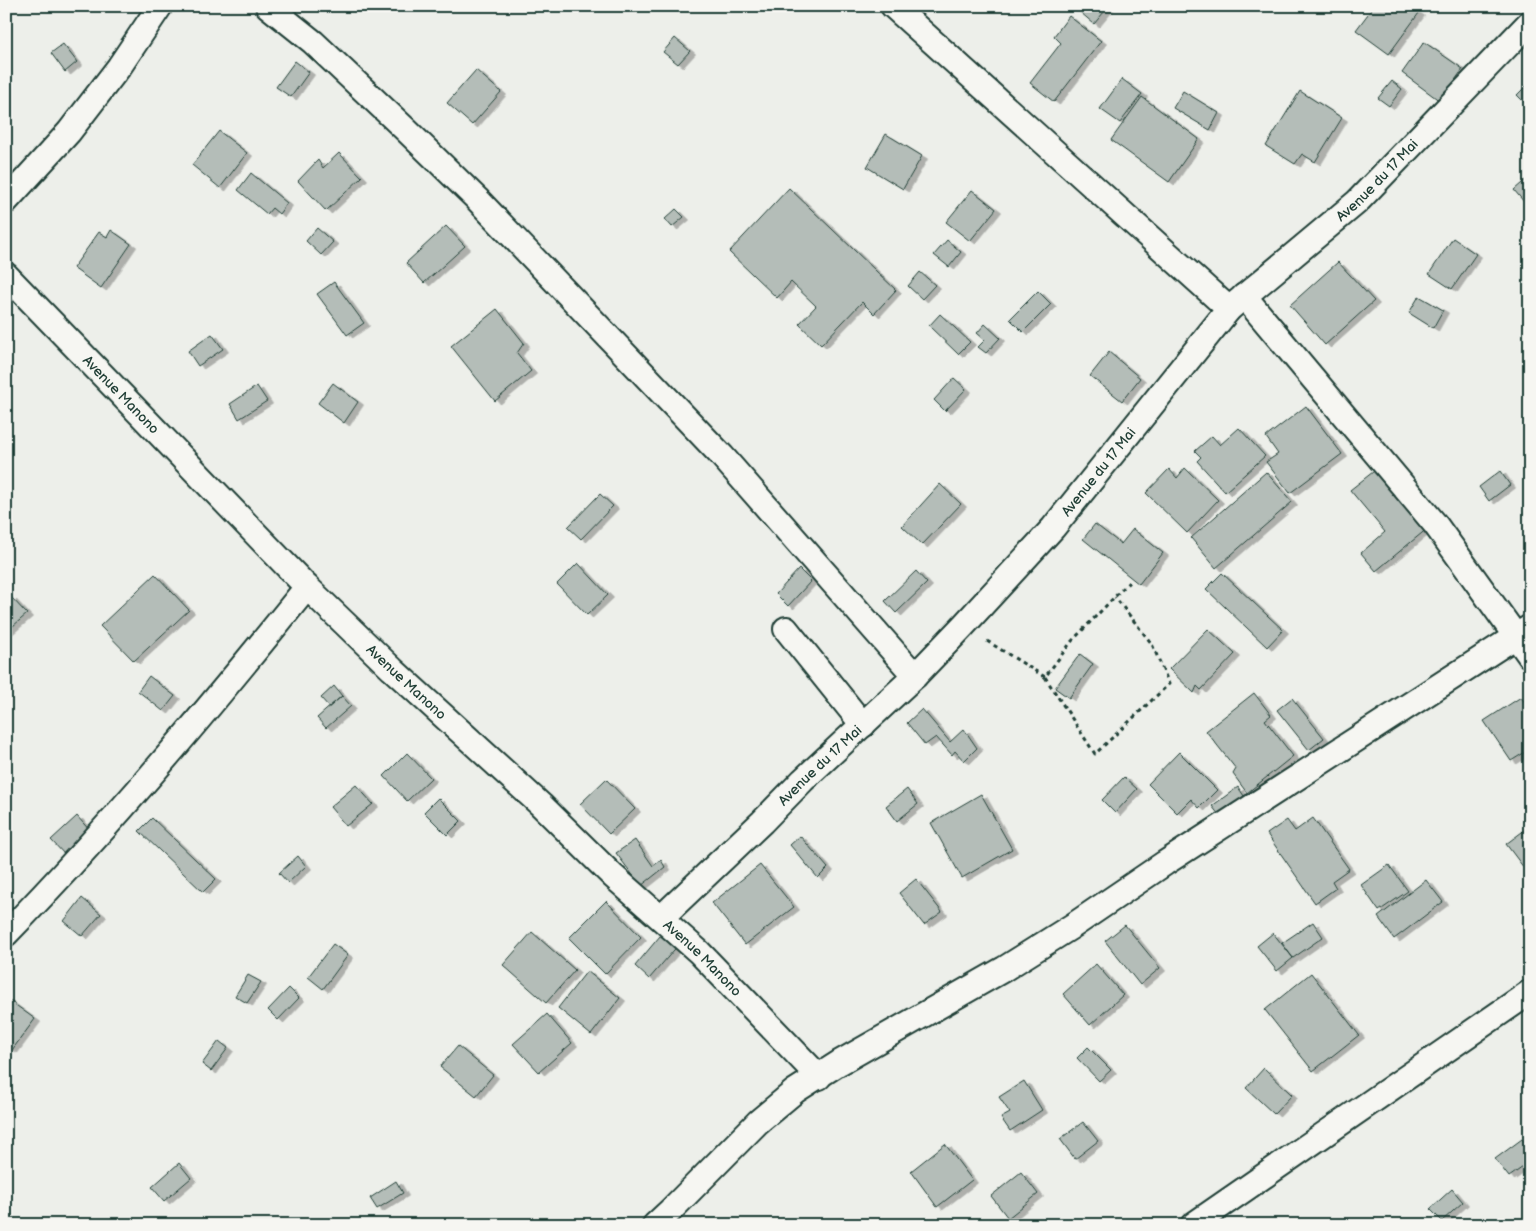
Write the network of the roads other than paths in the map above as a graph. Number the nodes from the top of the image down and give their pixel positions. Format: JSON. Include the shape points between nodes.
{"nodes":[{"id":1,"x":160,"y":6,"type":"edge"},
{"id":2,"x":268,"y":6,"type":"edge"},
{"id":3,"x":893,"y":6,"type":"edge"},
{"id":4,"x":1530,"y":22,"type":"edge"},
{"id":5,"x":6,"y":202,"type":"edge"},
{"id":6,"x":6,"y":275,"type":"edge"},
{"id":7,"x":1237,"y":303,"type":"junction"},
{"id":8,"x":307,"y":587,"type":"junction"},
{"id":9,"x":786,"y":629,"type":"dead end"},
{"id":10,"x":1522,"y":632,"type":"edge"},
{"id":11,"x":1530,"y":656,"type":"edge"},
{"id":12,"x":915,"y":676,"type":"junction"},
{"id":13,"x":863,"y":725,"type":"junction"},
{"id":14,"x":662,"y":917,"type":"junction"},
{"id":15,"x":6,"y":934,"type":"edge"},
{"id":16,"x":1530,"y":992,"type":"edge"},
{"id":17,"x":819,"y":1077,"type":"junction"},
{"id":18,"x":655,"y":1225,"type":"edge"},
{"id":19,"x":1194,"y":1225,"type":"edge"}],
"edges":[{"from":1,"to":5,"type":"street","via":[[70,132]]},
{"from":2,"to":12,"type":"street","via":[[312,42],[477,199],[722,456]]},
{"from":3,"to":7,"type":"street"},
{"from":4,"to":7,"type":"street","name":"Avenue du 17 Mai","via":[[1357,202]]},
{"from":6,"to":8,"type":"street","name":"Avenue Manono"},
{"from":7,"to":10,"type":"street","via":[[1435,524]]},
{"from":7,"to":12,"type":"street","name":"Avenue du 17 Mai","via":[[1053,528]]},
{"from":8,"to":14,"type":"street","name":"Avenue Manono","via":[[614,876]]},
{"from":8,"to":15,"type":"street","via":[[208,709],[55,884]]},
{"from":9,"to":13,"type":"street"},
{"from":10,"to":11,"type":"street"},
{"from":10,"to":17,"type":"street","via":[[1074,925]]},
{"from":12,"to":13,"type":"street","name":"Avenue du 17 Mai"},
{"from":13,"to":14,"type":"street","name":"Avenue du 17 Mai"},
{"from":14,"to":17,"type":"street","name":"Avenue Manono"},
{"from":16,"to":19,"type":"street"},
{"from":17,"to":18,"type":"street","via":[[758,1122]]}]}
